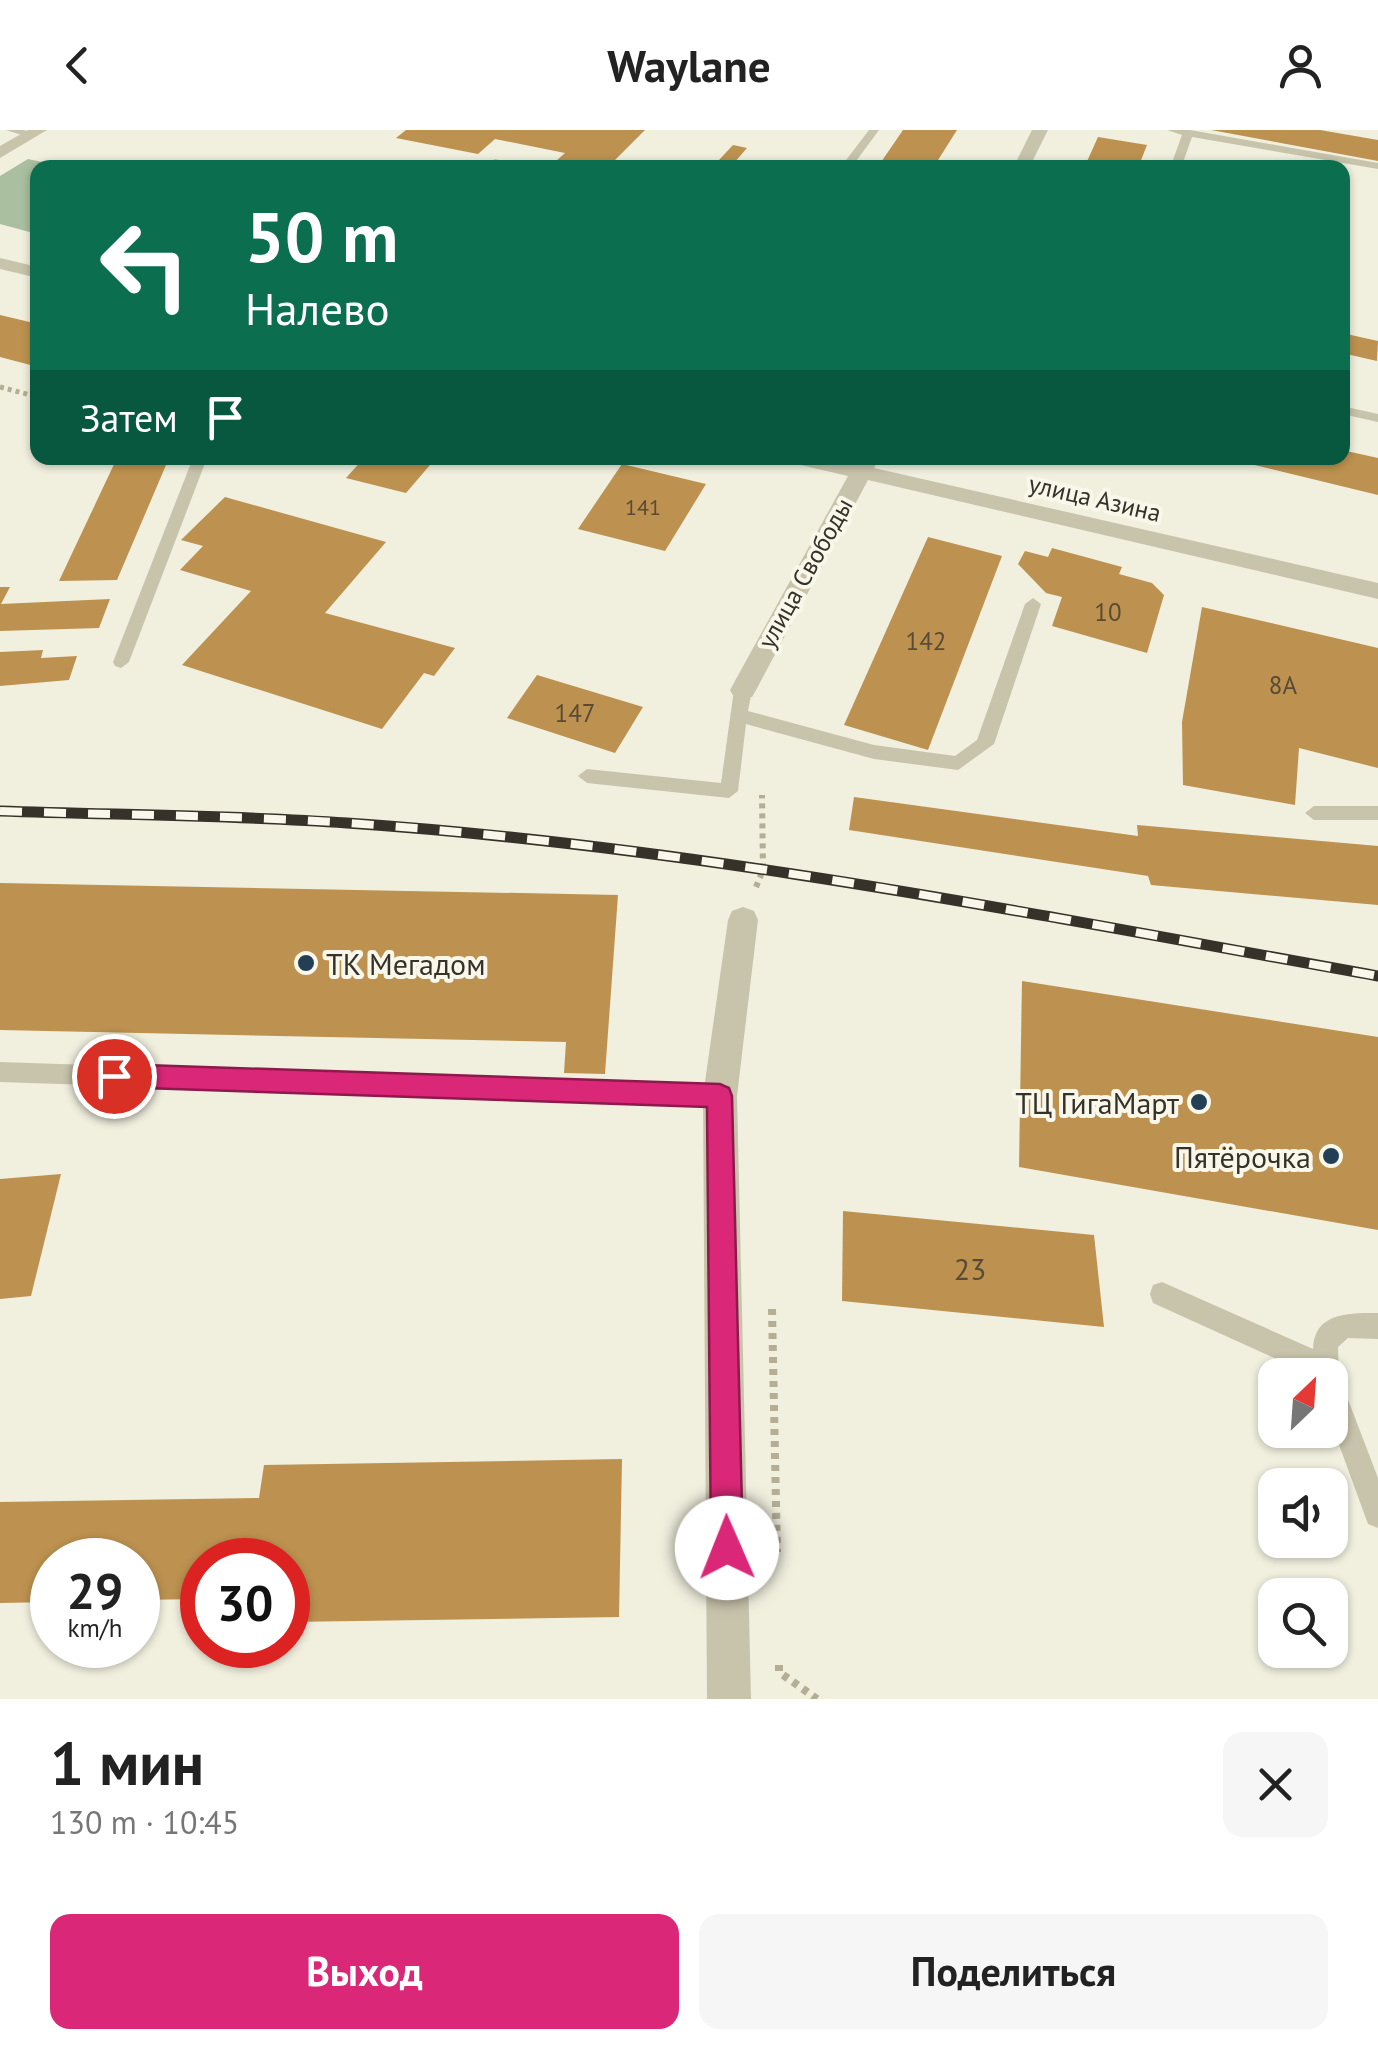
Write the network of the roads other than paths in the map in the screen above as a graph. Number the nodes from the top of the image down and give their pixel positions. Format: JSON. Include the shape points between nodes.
{"nodes":[{"id":1,"x":12,"y":130,"type":"edge"},
{"id":2,"x":874,"y":130,"type":"edge"},
{"id":3,"x":1040,"y":130,"type":"edge"},
{"id":4,"x":1172,"y":130,"type":"edge"},
{"id":5,"x":35,"y":132,"type":"edge"},
{"id":6,"x":1188,"y":133,"type":"junction"},
{"id":7,"x":0,"y":153,"type":"edge"},
{"id":8,"x":851,"y":160,"type":"edge"},
{"id":9,"x":1024,"y":160,"type":"edge"},
{"id":10,"x":1178,"y":160,"type":"edge"},
{"id":11,"x":1343,"y":160,"type":"edge"},
{"id":12,"x":1350,"y":161,"type":"edge"},
{"id":13,"x":1378,"y":166,"type":"edge"},
{"id":14,"x":0,"y":264,"type":"edge"},
{"id":15,"x":30,"y":270,"type":"edge"},
{"id":16,"x":1350,"y":412,"type":"edge"},
{"id":17,"x":1378,"y":418,"type":"edge"},
{"id":18,"x":197,"y":465,"type":"edge"},
{"id":19,"x":866,"y":465,"type":"edge"},
{"id":20,"x":1378,"y":592,"type":"edge"},
{"id":21,"x":1033,"y":604,"type":"dead end"},
{"id":22,"x":121,"y":662,"type":"dead end"},
{"id":23,"x":743,"y":690,"type":"joint"},
{"id":24,"x":738,"y":715,"type":"junction"},
{"id":25,"x":587,"y":776,"type":"dead end"},
{"id":26,"x":1378,"y":813,"type":"edge"},
{"id":27,"x":1314,"y":814,"type":"dead end"},
{"id":28,"x":743,"y":920,"type":"road end"},
{"id":29,"x":0,"y":1072,"type":"edge"},
{"id":30,"x":720,"y":1096,"type":"junction"},
{"id":31,"x":1162,"y":1294,"type":"dead end"},
{"id":32,"x":1378,"y":1326,"type":"edge"},
{"id":33,"x":1290,"y":1358,"type":"edge"},
{"id":34,"x":1325,"y":1358,"type":"edge"},
{"id":35,"x":1348,"y":1434,"type":"edge"},
{"id":36,"x":1378,"y":1514,"type":"edge"},
{"id":37,"x":729,"y":1699,"type":"edge"}],
"edges":[{"from":1,"to":5,"type":"lane"},
{"from":2,"to":8,"type":"lane"},
{"from":3,"to":9,"type":"street"},
{"from":4,"to":6,"type":"lane"},
{"from":5,"to":7,"type":"street"},
{"from":6,"to":10,"type":"lane"},
{"from":6,"to":11,"type":"lane"},
{"from":12,"to":13,"type":"lane"},
{"from":14,"to":15,"type":"street"},
{"from":16,"to":17,"type":"lane"},
{"from":18,"to":22,"type":"lane"},
{"from":19,"to":20,"type":"street","name":"улица Азина"},
{"from":19,"to":23,"type":"street","name":"улица Свободы"},
{"from":21,"to":24,"type":"lane","via":[[985,744],[958,763],[874,752]]},
{"from":23,"to":24,"type":"lane"},
{"from":24,"to":25,"type":"lane","via":[[729,791]]},
{"from":26,"to":27,"type":"lane"},
{"from":28,"to":30,"type":"street"},
{"from":29,"to":30,"type":"lane"},
{"from":30,"to":37,"type":"street"},
{"from":31,"to":33,"type":"lane"},
{"from":32,"to":34,"type":"lane","via":[[1343,1325],[1325,1342]]},
{"from":35,"to":36,"type":"lane"}]}
